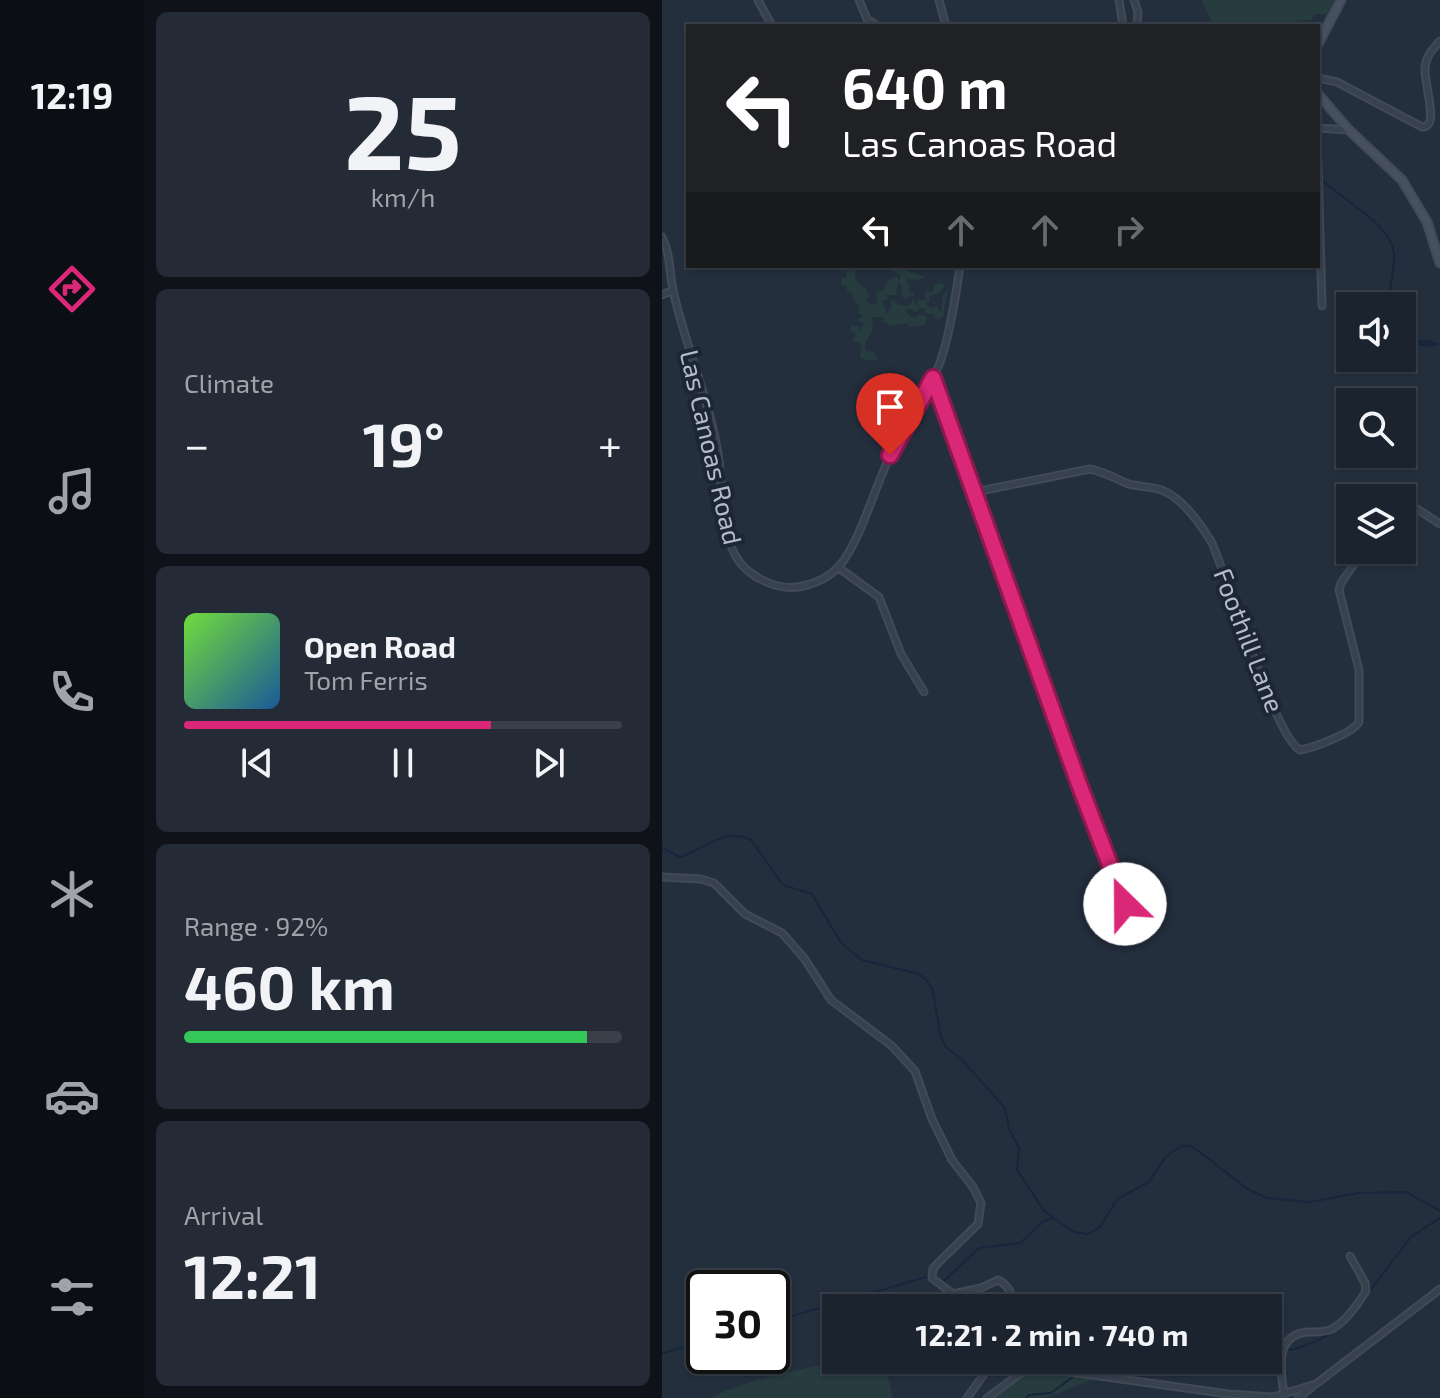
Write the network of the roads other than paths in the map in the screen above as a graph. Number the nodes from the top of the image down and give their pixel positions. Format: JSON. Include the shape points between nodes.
{"nodes":[{"id":1,"x":758,"y":0,"type":"edge"},
{"id":2,"x":859,"y":0,"type":"edge"},
{"id":3,"x":939,"y":0,"type":"edge"},
{"id":4,"x":1119,"y":0,"type":"edge"},
{"id":5,"x":1134,"y":0,"type":"edge"},
{"id":6,"x":1341,"y":0,"type":"edge"},
{"id":7,"x":771,"y":24,"type":"edge"},
{"id":8,"x":875,"y":24,"type":"edge"},
{"id":9,"x":945,"y":24,"type":"edge"},
{"id":10,"x":1123,"y":24,"type":"edge"},
{"id":11,"x":1137,"y":24,"type":"edge"},
{"id":12,"x":1320,"y":40,"type":"edge"},
{"id":13,"x":1440,"y":41,"type":"edge"},
{"id":14,"x":1320,"y":78,"type":"edge"},
{"id":15,"x":1320,"y":96,"type":"edge"},
{"id":16,"x":1320,"y":128,"type":"edge"},
{"id":17,"x":1349,"y":130,"type":"junction"},
{"id":18,"x":1320,"y":234,"type":"edge"},
{"id":19,"x":662,"y":237,"type":"edge"},
{"id":20,"x":1440,"y":263,"type":"edge"},
{"id":21,"x":960,"y":268,"type":"edge"},
{"id":22,"x":673,"y":290,"type":"junction"},
{"id":23,"x":662,"y":295,"type":"edge"},
{"id":24,"x":1322,"y":306,"type":"dead end"},
{"id":25,"x":933,"y":378,"type":"junction"},
{"id":26,"x":975,"y":492,"type":"junction"},
{"id":27,"x":1416,"y":509,"type":"edge"},
{"id":28,"x":1440,"y":524,"type":"edge"},
{"id":29,"x":1354,"y":564,"type":"edge"},
{"id":30,"x":839,"y":568,"type":"junction"},
{"id":31,"x":924,"y":692,"type":"dead end"},
{"id":32,"x":662,"y":877,"type":"edge"},
{"id":33,"x":1125,"y":904,"type":"dead end"},
{"id":34,"x":1350,"y":1256,"type":"dead end"},
{"id":35,"x":1440,"y":1289,"type":"edge"},
{"id":36,"x":953,"y":1294,"type":"edge"},
{"id":37,"x":953,"y":1294,"type":"edge"},
{"id":38,"x":1010,"y":1294,"type":"edge"},
{"id":39,"x":984,"y":1374,"type":"edge"},
{"id":40,"x":1316,"y":1384,"type":"junction"},
{"id":41,"x":1284,"y":1395,"type":"junction"},
{"id":42,"x":967,"y":1398,"type":"edge"},
{"id":43,"x":987,"y":1398,"type":"edge"},
{"id":44,"x":1298,"y":1398,"type":"edge"}],
"edges":[{"from":1,"to":7,"type":"street"},
{"from":2,"to":8,"type":"street"},
{"from":3,"to":9,"type":"street"},
{"from":4,"to":10,"type":"street"},
{"from":5,"to":11,"type":"street"},
{"from":6,"to":12,"type":"main road"},
{"from":13,"to":14,"type":"street","via":[[1425,65],[1437,117],[1429,127]]},
{"from":15,"to":17,"type":"main road"},
{"from":16,"to":17,"type":"street"},
{"from":17,"to":20,"type":"main road","via":[[1409,190],[1427,222]]},
{"from":18,"to":24,"type":"street"},
{"from":19,"to":22,"type":"street","name":"Las Canoas Road","via":[[672,263]]},
{"from":21,"to":25,"type":"street"},
{"from":22,"to":23,"type":"street"},
{"from":22,"to":30,"type":"street","name":"Las Canoas Road","via":[[710,412],[726,525],[736,555],[754,575],[785,587],[823,580]]},
{"from":25,"to":26,"type":"street"},
{"from":25,"to":30,"type":"street","via":[[903,429]]},
{"from":26,"to":29,"type":"street","name":"Foothill Lane","via":[[1090,469],[1176,499],[1212,543],[1270,702],[1300,750],[1347,733],[1359,722],[1357,656],[1339,590]]},
{"from":26,"to":33,"type":"street"},
{"from":27,"to":28,"type":"street"},
{"from":30,"to":31,"type":"street","via":[[879,597],[901,654]]},
{"from":32,"to":36,"type":"street","via":[[714,883],[745,914],[782,933],[831,1000],[892,1046],[915,1071],[952,1160],[981,1203],[978,1224],[931,1274]]},
{"from":34,"to":41,"type":"street","via":[[1366,1291],[1334,1328],[1301,1334],[1285,1345],[1280,1359]]},
{"from":35,"to":40,"type":"street"},
{"from":37,"to":38,"type":"street","via":[[998,1280]]},
{"from":39,"to":42,"type":"street"},
{"from":40,"to":41,"type":"street"},
{"from":40,"to":44,"type":"street"},
{"from":41,"to":43,"type":"street","via":[[1259,1397],[1035,1367]]}]}
